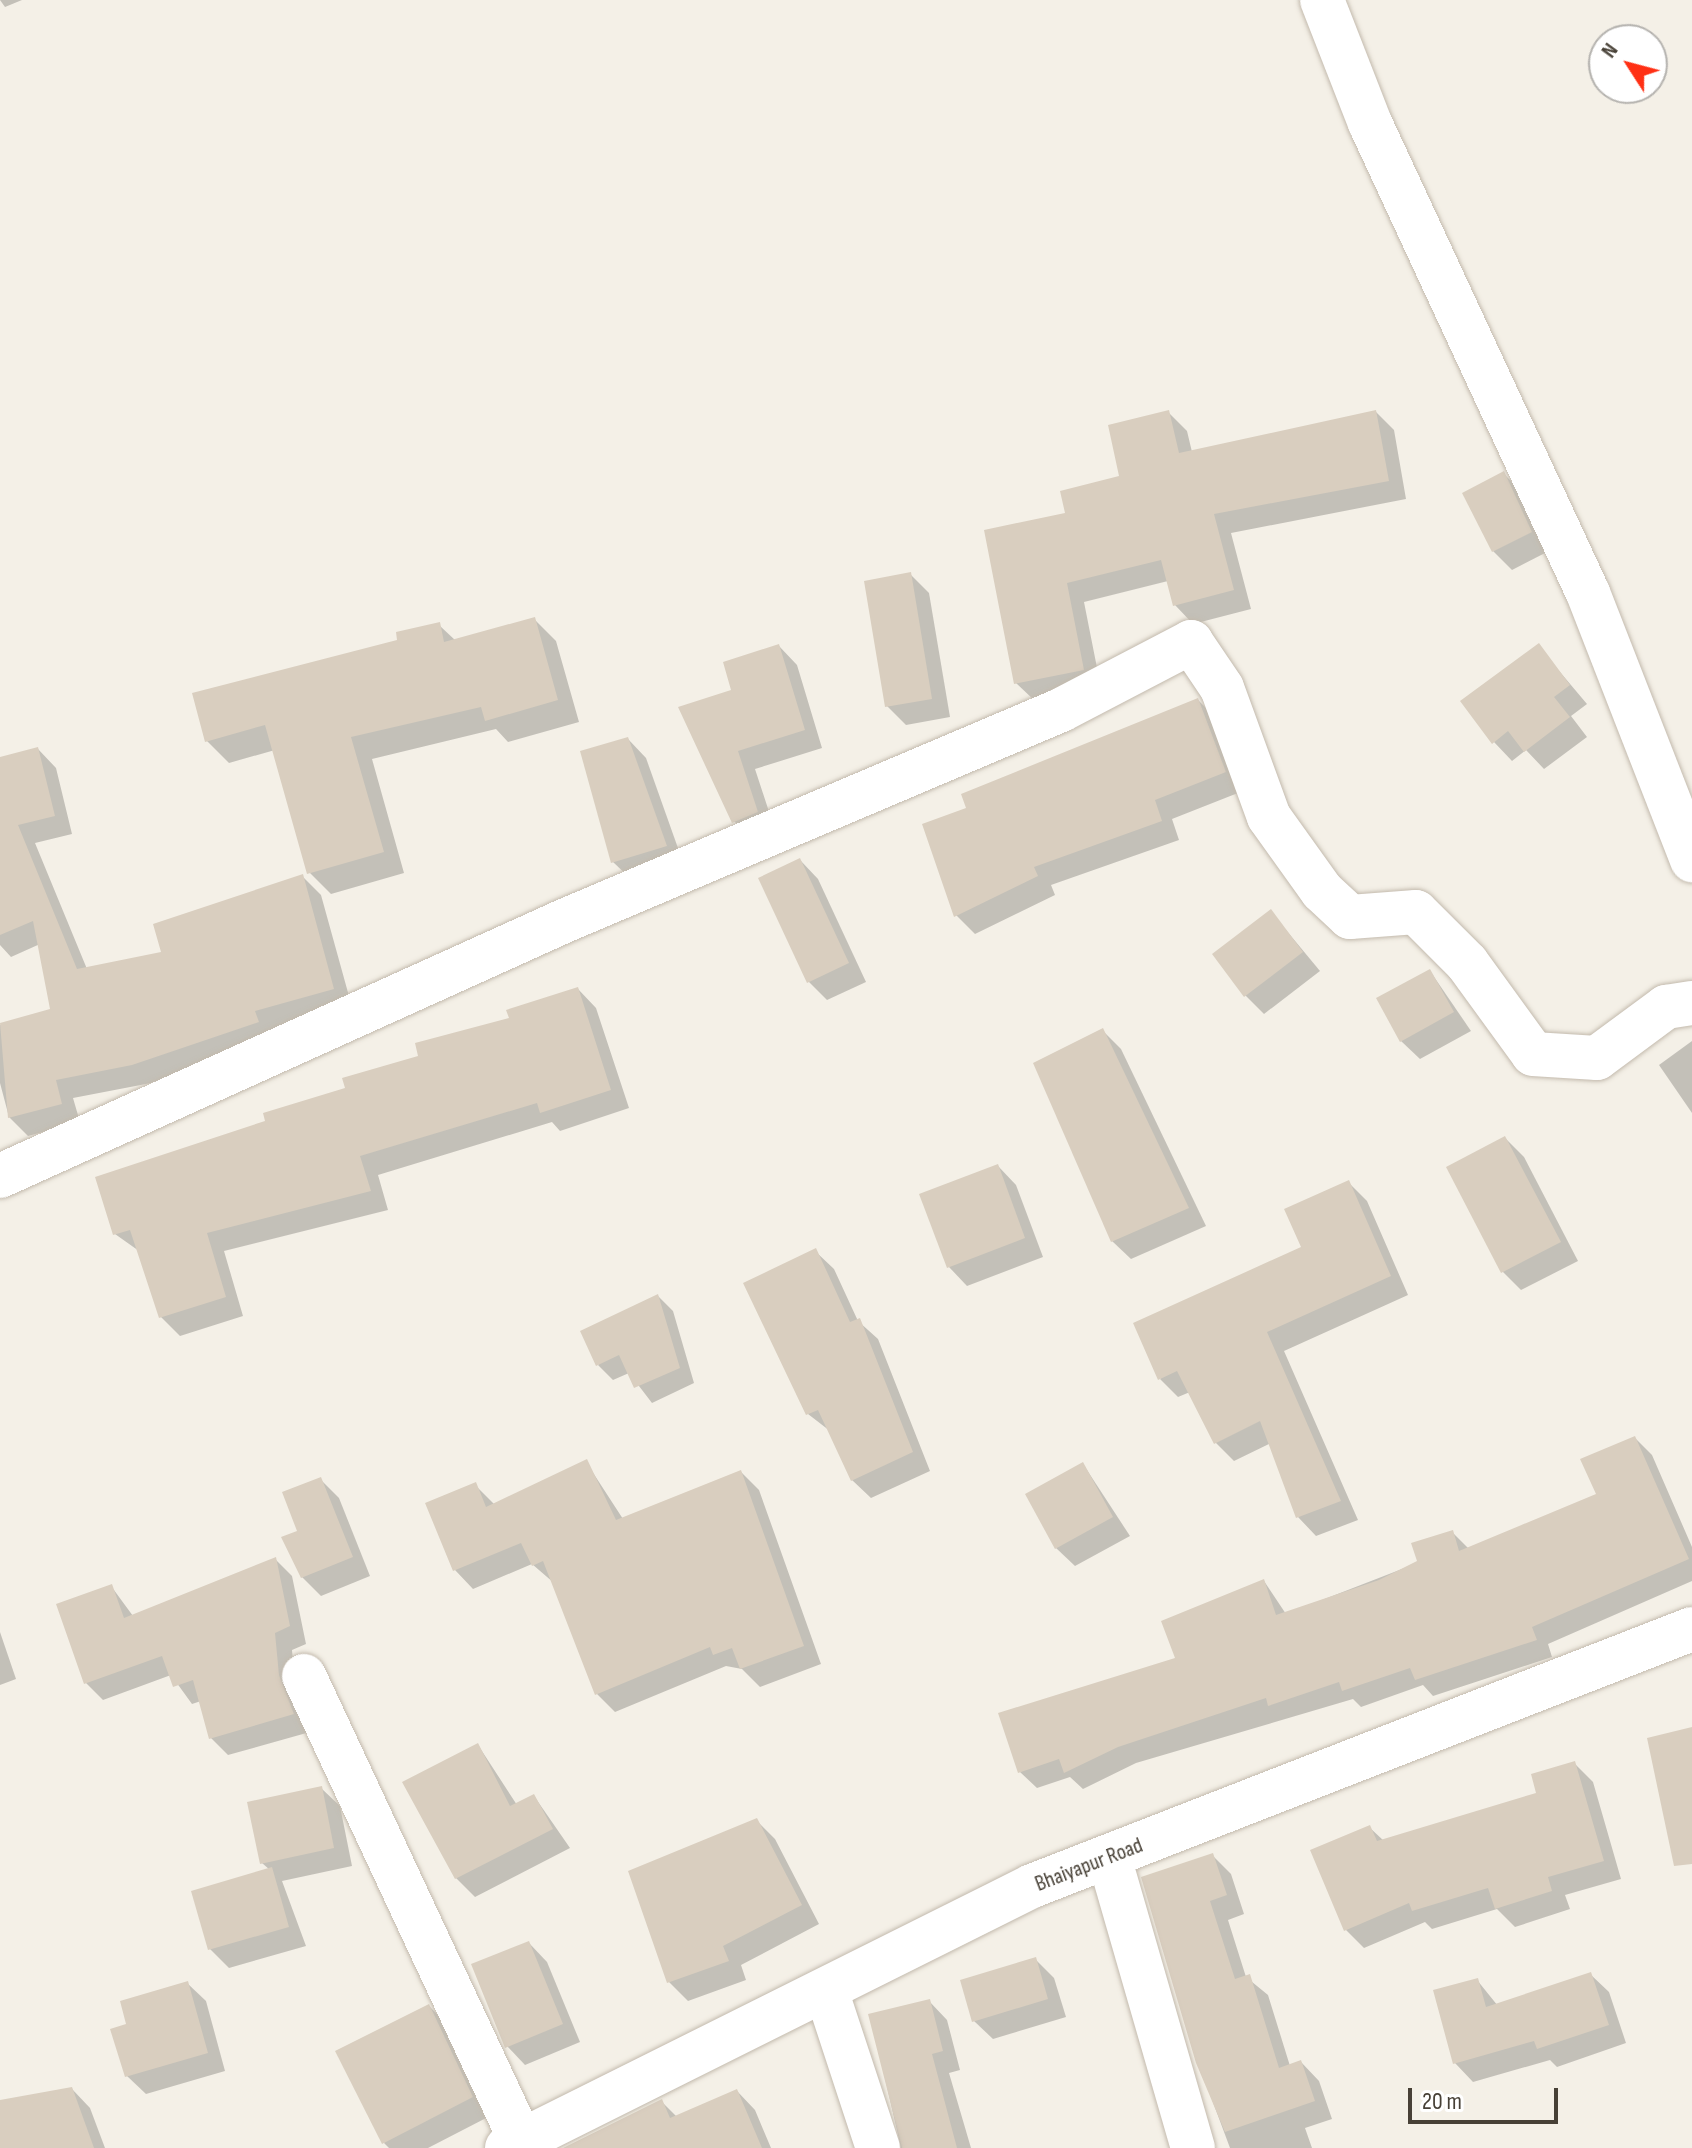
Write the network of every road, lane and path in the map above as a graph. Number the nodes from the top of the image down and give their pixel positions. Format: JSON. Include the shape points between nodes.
{"nodes":[{"id":1,"x":1322,"y":0,"type":"edge"},
{"id":2,"x":1692,"y":860,"type":"edge"},
{"id":3,"x":1692,"y":1003,"type":"edge"},
{"id":4,"x":0,"y":1176,"type":"edge"},
{"id":5,"x":1692,"y":1629,"type":"edge"},
{"id":6,"x":304,"y":1676,"type":"dead end"},
{"id":7,"x":1109,"y":1857,"type":"junction"},
{"id":8,"x":826,"y":1990,"type":"junction"},
{"id":9,"x":514,"y":2144,"type":"edge"},
{"id":10,"x":878,"y":2148,"type":"edge"},
{"id":11,"x":1193,"y":2148,"type":"edge"}],
"edges":[{"from":1,"to":2,"type":"street","via":[[1370,123],[1588,593]]},
{"from":3,"to":4,"type":"street","via":[[1666,1007],[1597,1058],[1533,1054],[1467,963],[1416,912],[1350,917],[1322,891],[1269,817],[1222,688],[1191,642],[1061,710],[564,921]]},
{"from":5,"to":7,"type":"street","name":"Bhaiyapur Road"},
{"from":6,"to":9,"type":"street"},
{"from":7,"to":8,"type":"street","name":"Bhaiyapur Road","via":[[1032,1886]]},
{"from":7,"to":11,"type":"street"},
{"from":8,"to":9,"type":"street","name":"Bhaiyapur Road"},
{"from":8,"to":10,"type":"street"}]}
